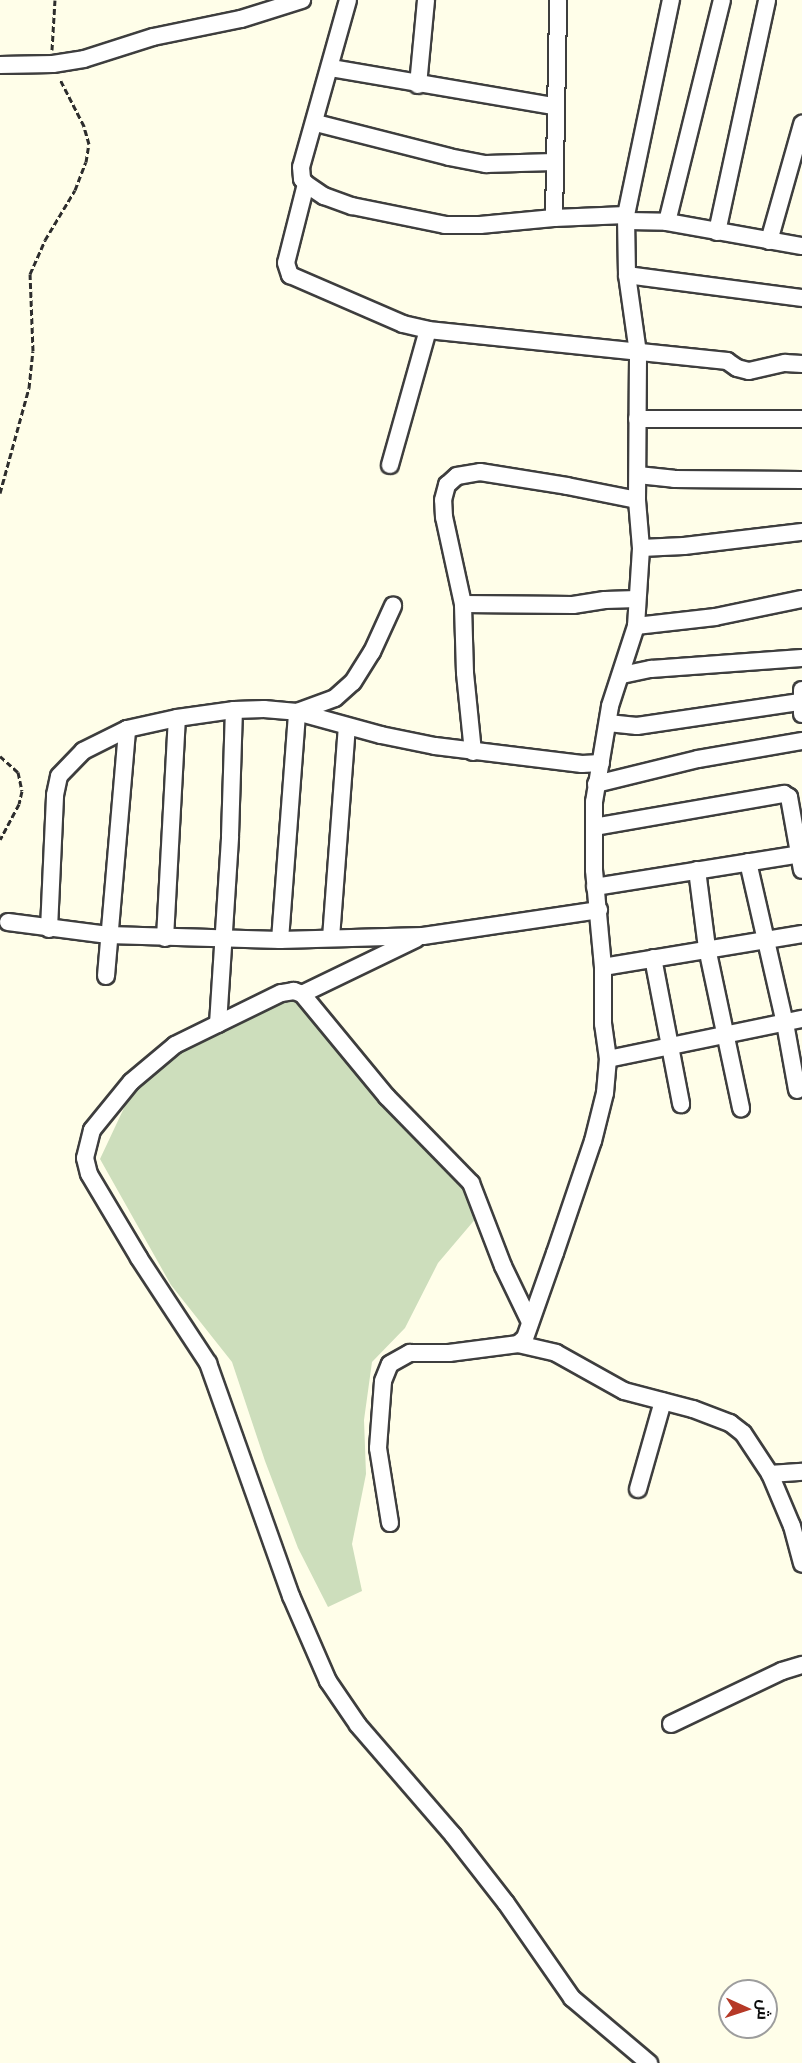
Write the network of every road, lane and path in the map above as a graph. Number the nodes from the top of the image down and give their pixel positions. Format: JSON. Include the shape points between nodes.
{"nodes":[{"id":1,"x":55,"y":0,"type":"edge"},
{"id":2,"x":302,"y":0,"type":"edge"},
{"id":3,"x":348,"y":0,"type":"edge"},
{"id":4,"x":426,"y":0,"type":"edge"},
{"id":5,"x":558,"y":0,"type":"edge"},
{"id":6,"x":671,"y":0,"type":"edge"},
{"id":7,"x":722,"y":0,"type":"edge"},
{"id":8,"x":767,"y":0,"type":"edge"},
{"id":9,"x":52,"y":64,"type":"junction"},
{"id":10,"x":0,"y":65,"type":"edge"},
{"id":11,"x":331,"y":68,"type":"junction"},
{"id":12,"x":418,"y":85,"type":"junction"},
{"id":13,"x":554,"y":106,"type":"junction"},
{"id":14,"x":316,"y":123,"type":"junction"},
{"id":15,"x":802,"y":124,"type":"edge"},
{"id":16,"x":554,"y":162,"type":"junction"},
{"id":17,"x":797,"y":164,"type":"edge"},
{"id":18,"x":306,"y":184,"type":"junction"},
{"id":19,"x":554,"y":218,"type":"junction"},
{"id":20,"x":627,"y":218,"type":"junction"},
{"id":21,"x":668,"y":222,"type":"junction"},
{"id":22,"x":717,"y":232,"type":"junction"},
{"id":23,"x":769,"y":241,"type":"junction"},
{"id":24,"x":802,"y":246,"type":"edge"},
{"id":25,"x":627,"y":275,"type":"junction"},
{"id":26,"x":802,"y":298,"type":"edge"},
{"id":27,"x":428,"y":330,"type":"junction"},
{"id":28,"x":638,"y":353,"type":"junction"},
{"id":29,"x":802,"y":364,"type":"edge"},
{"id":30,"x":637,"y":419,"type":"junction"},
{"id":31,"x":802,"y":419,"type":"edge"},
{"id":32,"x":390,"y":465,"type":"dead end"},
{"id":33,"x":638,"y":475,"type":"junction"},
{"id":34,"x":802,"y":480,"type":"edge"},
{"id":35,"x":0,"y":493,"type":"edge"},
{"id":36,"x":637,"y":500,"type":"junction"},
{"id":37,"x":802,"y":532,"type":"edge"},
{"id":38,"x":641,"y":548,"type":"junction"},
{"id":39,"x":637,"y":599,"type":"junction"},
{"id":40,"x":802,"y":599,"type":"edge"},
{"id":41,"x":463,"y":604,"type":"junction"},
{"id":42,"x":393,"y":606,"type":"dead end"},
{"id":43,"x":636,"y":626,"type":"junction"},
{"id":44,"x":802,"y":657,"type":"edge"},
{"id":45,"x":622,"y":675,"type":"junction"},
{"id":46,"x":802,"y":701,"type":"edge"},
{"id":47,"x":234,"y":710,"type":"junction"},
{"id":48,"x":297,"y":712,"type":"junction"},
{"id":49,"x":177,"y":718,"type":"junction"},
{"id":50,"x":608,"y":723,"type":"junction"},
{"id":51,"x":347,"y":727,"type":"junction"},
{"id":52,"x":127,"y":729,"type":"junction"},
{"id":53,"x":802,"y":741,"type":"edge"},
{"id":54,"x":473,"y":752,"type":"junction"},
{"id":55,"x":0,"y":756,"type":"edge"},
{"id":56,"x":601,"y":763,"type":"junction"},
{"id":57,"x":596,"y":784,"type":"junction"},
{"id":58,"x":594,"y":827,"type":"junction"},
{"id":59,"x":0,"y":838,"type":"edge"},
{"id":60,"x":801,"y":859,"type":"edge"},
{"id":61,"x":748,"y":862,"type":"junction"},
{"id":62,"x":697,"y":870,"type":"junction"},
{"id":63,"x":595,"y":887,"type":"junction"},
{"id":64,"x":599,"y":910,"type":"junction"},
{"id":65,"x":8,"y":922,"type":"dead end"},
{"id":66,"x":49,"y":929,"type":"junction"},
{"id":67,"x":802,"y":934,"type":"edge"},
{"id":68,"x":108,"y":935,"type":"junction"},
{"id":69,"x":423,"y":936,"type":"junction"},
{"id":70,"x":165,"y":938,"type":"junction"},
{"id":71,"x":331,"y":938,"type":"junction"},
{"id":72,"x":223,"y":939,"type":"junction"},
{"id":73,"x":280,"y":939,"type":"junction"},
{"id":74,"x":765,"y":939,"type":"junction"},
{"id":75,"x":707,"y":948,"type":"junction"},
{"id":76,"x":653,"y":958,"type":"junction"},
{"id":77,"x":603,"y":967,"type":"junction"},
{"id":78,"x":106,"y":976,"type":"dead end"},
{"id":79,"x":302,"y":994,"type":"junction"},
{"id":80,"x":802,"y":1019,"type":"edge"},
{"id":81,"x":785,"y":1023,"type":"junction"},
{"id":82,"x":218,"y":1024,"type":"junction"},
{"id":83,"x":727,"y":1032,"type":"junction"},
{"id":84,"x":668,"y":1045,"type":"junction"},
{"id":85,"x":608,"y":1059,"type":"junction"},
{"id":86,"x":797,"y":1090,"type":"dead end"},
{"id":87,"x":681,"y":1104,"type":"dead end"},
{"id":88,"x":741,"y":1108,"type":"dead end"},
{"id":89,"x":530,"y":1320,"type":"junction"},
{"id":90,"x":518,"y":1344,"type":"junction"},
{"id":91,"x":663,"y":1401,"type":"junction"},
{"id":92,"x":802,"y":1472,"type":"edge"},
{"id":93,"x":770,"y":1474,"type":"junction"},
{"id":94,"x":638,"y":1490,"type":"dead end"},
{"id":95,"x":390,"y":1523,"type":"dead end"},
{"id":96,"x":802,"y":1564,"type":"edge"},
{"id":97,"x":802,"y":1665,"type":"edge"},
{"id":98,"x":671,"y":1724,"type":"dead end"},
{"id":99,"x":649,"y":2063,"type":"edge"}],
"edges":[{"from":1,"to":9,"type":"path"},
{"from":2,"to":9,"type":"street","via":[[241,19]]},
{"from":3,"to":11,"type":"street"},
{"from":4,"to":12,"type":"street"},
{"from":5,"to":13,"type":"street"},
{"from":6,"to":20,"type":"street"},
{"from":7,"to":21,"type":"street"},
{"from":8,"to":22,"type":"street"},
{"from":9,"to":10,"type":"street"},
{"from":9,"to":35,"type":"path","via":[[84,126],[89,144],[75,190],[30,274],[33,351],[29,388]]},
{"from":11,"to":12,"type":"street"},
{"from":11,"to":14,"type":"street"},
{"from":12,"to":13,"type":"street"},
{"from":13,"to":16,"type":"street"},
{"from":14,"to":16,"type":"street","via":[[486,164]]},
{"from":14,"to":18,"type":"street","via":[[301,167]]},
{"from":15,"to":17,"type":"street"},
{"from":16,"to":19,"type":"street"},
{"from":17,"to":23,"type":"street"},
{"from":18,"to":19,"type":"street","via":[[324,196],[352,206],[446,225]]},
{"from":18,"to":27,"type":"street","via":[[286,263],[290,275],[403,324]]},
{"from":19,"to":20,"type":"street"},
{"from":20,"to":21,"type":"street"},
{"from":20,"to":25,"type":"street"},
{"from":21,"to":22,"type":"street"},
{"from":22,"to":23,"type":"street"},
{"from":23,"to":24,"type":"street"},
{"from":25,"to":26,"type":"street"},
{"from":25,"to":28,"type":"street"},
{"from":27,"to":28,"type":"street"},
{"from":27,"to":32,"type":"street"},
{"from":28,"to":29,"type":"street","via":[[727,361],[749,371],[785,363]]},
{"from":28,"to":30,"type":"street"},
{"from":30,"to":31,"type":"street"},
{"from":30,"to":33,"type":"street"},
{"from":33,"to":34,"type":"street"},
{"from":33,"to":36,"type":"street"},
{"from":36,"to":38,"type":"street"},
{"from":36,"to":41,"type":"street","via":[[493,473],[458,476],[447,485],[443,500]]},
{"from":37,"to":38,"type":"street"},
{"from":38,"to":39,"type":"street"},
{"from":39,"to":41,"type":"street","via":[[508,607]]},
{"from":39,"to":43,"type":"street"},
{"from":40,"to":43,"type":"street","via":[[715,618]]},
{"from":41,"to":54,"type":"street"},
{"from":42,"to":48,"type":"street","via":[[353,682],[335,698]]},
{"from":43,"to":45,"type":"street"},
{"from":44,"to":45,"type":"street","via":[[651,669]]},
{"from":45,"to":50,"type":"street"},
{"from":46,"to":50,"type":"street","via":[[637,726]]},
{"from":47,"to":48,"type":"street"},
{"from":47,"to":49,"type":"street"},
{"from":47,"to":72,"type":"street"},
{"from":48,"to":51,"type":"street"},
{"from":48,"to":73,"type":"street"},
{"from":49,"to":52,"type":"street"},
{"from":49,"to":70,"type":"street"},
{"from":50,"to":56,"type":"street"},
{"from":51,"to":54,"type":"street"},
{"from":51,"to":71,"type":"street"},
{"from":52,"to":66,"type":"street","via":[[83,751],[59,776]]},
{"from":52,"to":68,"type":"street"},
{"from":53,"to":57,"type":"street","via":[[698,759]]},
{"from":54,"to":56,"type":"street"},
{"from":55,"to":59,"type":"path","via":[[18,772],[22,790]]},
{"from":56,"to":57,"type":"street"},
{"from":57,"to":58,"type":"street"},
{"from":58,"to":60,"type":"street","via":[[784,794],[789,797]]},
{"from":58,"to":63,"type":"street"},
{"from":60,"to":61,"type":"street"},
{"from":61,"to":62,"type":"street"},
{"from":61,"to":74,"type":"street"},
{"from":62,"to":63,"type":"street"},
{"from":62,"to":75,"type":"street"},
{"from":63,"to":64,"type":"street"},
{"from":64,"to":69,"type":"street"},
{"from":64,"to":77,"type":"street"},
{"from":65,"to":66,"type":"street"},
{"from":66,"to":68,"type":"street"},
{"from":67,"to":74,"type":"street"},
{"from":68,"to":70,"type":"street"},
{"from":68,"to":78,"type":"street"},
{"from":69,"to":71,"type":"street"},
{"from":69,"to":79,"type":"street"},
{"from":70,"to":72,"type":"street"},
{"from":71,"to":73,"type":"street"},
{"from":72,"to":73,"type":"street"},
{"from":72,"to":82,"type":"street"},
{"from":74,"to":75,"type":"street"},
{"from":74,"to":81,"type":"street"},
{"from":75,"to":76,"type":"street"},
{"from":75,"to":83,"type":"street"},
{"from":76,"to":77,"type":"street"},
{"from":76,"to":84,"type":"street"},
{"from":77,"to":85,"type":"street","via":[[603,1024]]},
{"from":79,"to":82,"type":"street","via":[[281,993]]},
{"from":79,"to":89,"type":"street","via":[[387,1097],[471,1184],[506,1274]]},
{"from":80,"to":81,"type":"street"},
{"from":81,"to":83,"type":"street"},
{"from":81,"to":86,"type":"street"},
{"from":82,"to":99,"type":"street","via":[[175,1045],[130,1082],[92,1130],[85,1158],[89,1174],[208,1363],[287,1586],[328,1681],[358,1725],[506,1903],[572,1998]]},
{"from":83,"to":84,"type":"street"},
{"from":83,"to":88,"type":"street"},
{"from":84,"to":85,"type":"street"},
{"from":84,"to":87,"type":"street"},
{"from":85,"to":89,"type":"street","via":[[605,1093],[593,1141]]},
{"from":89,"to":90,"type":"street","via":[[525,1338]]},
{"from":90,"to":91,"type":"street","via":[[555,1353],[624,1391]]},
{"from":90,"to":95,"type":"street","via":[[449,1353],[410,1353],[390,1364],[383,1381],[378,1448]]},
{"from":91,"to":93,"type":"street","via":[[730,1423],[743,1433]]},
{"from":91,"to":94,"type":"street"},
{"from":92,"to":93,"type":"street"},
{"from":93,"to":96,"type":"street"},
{"from":97,"to":98,"type":"street"}]}
